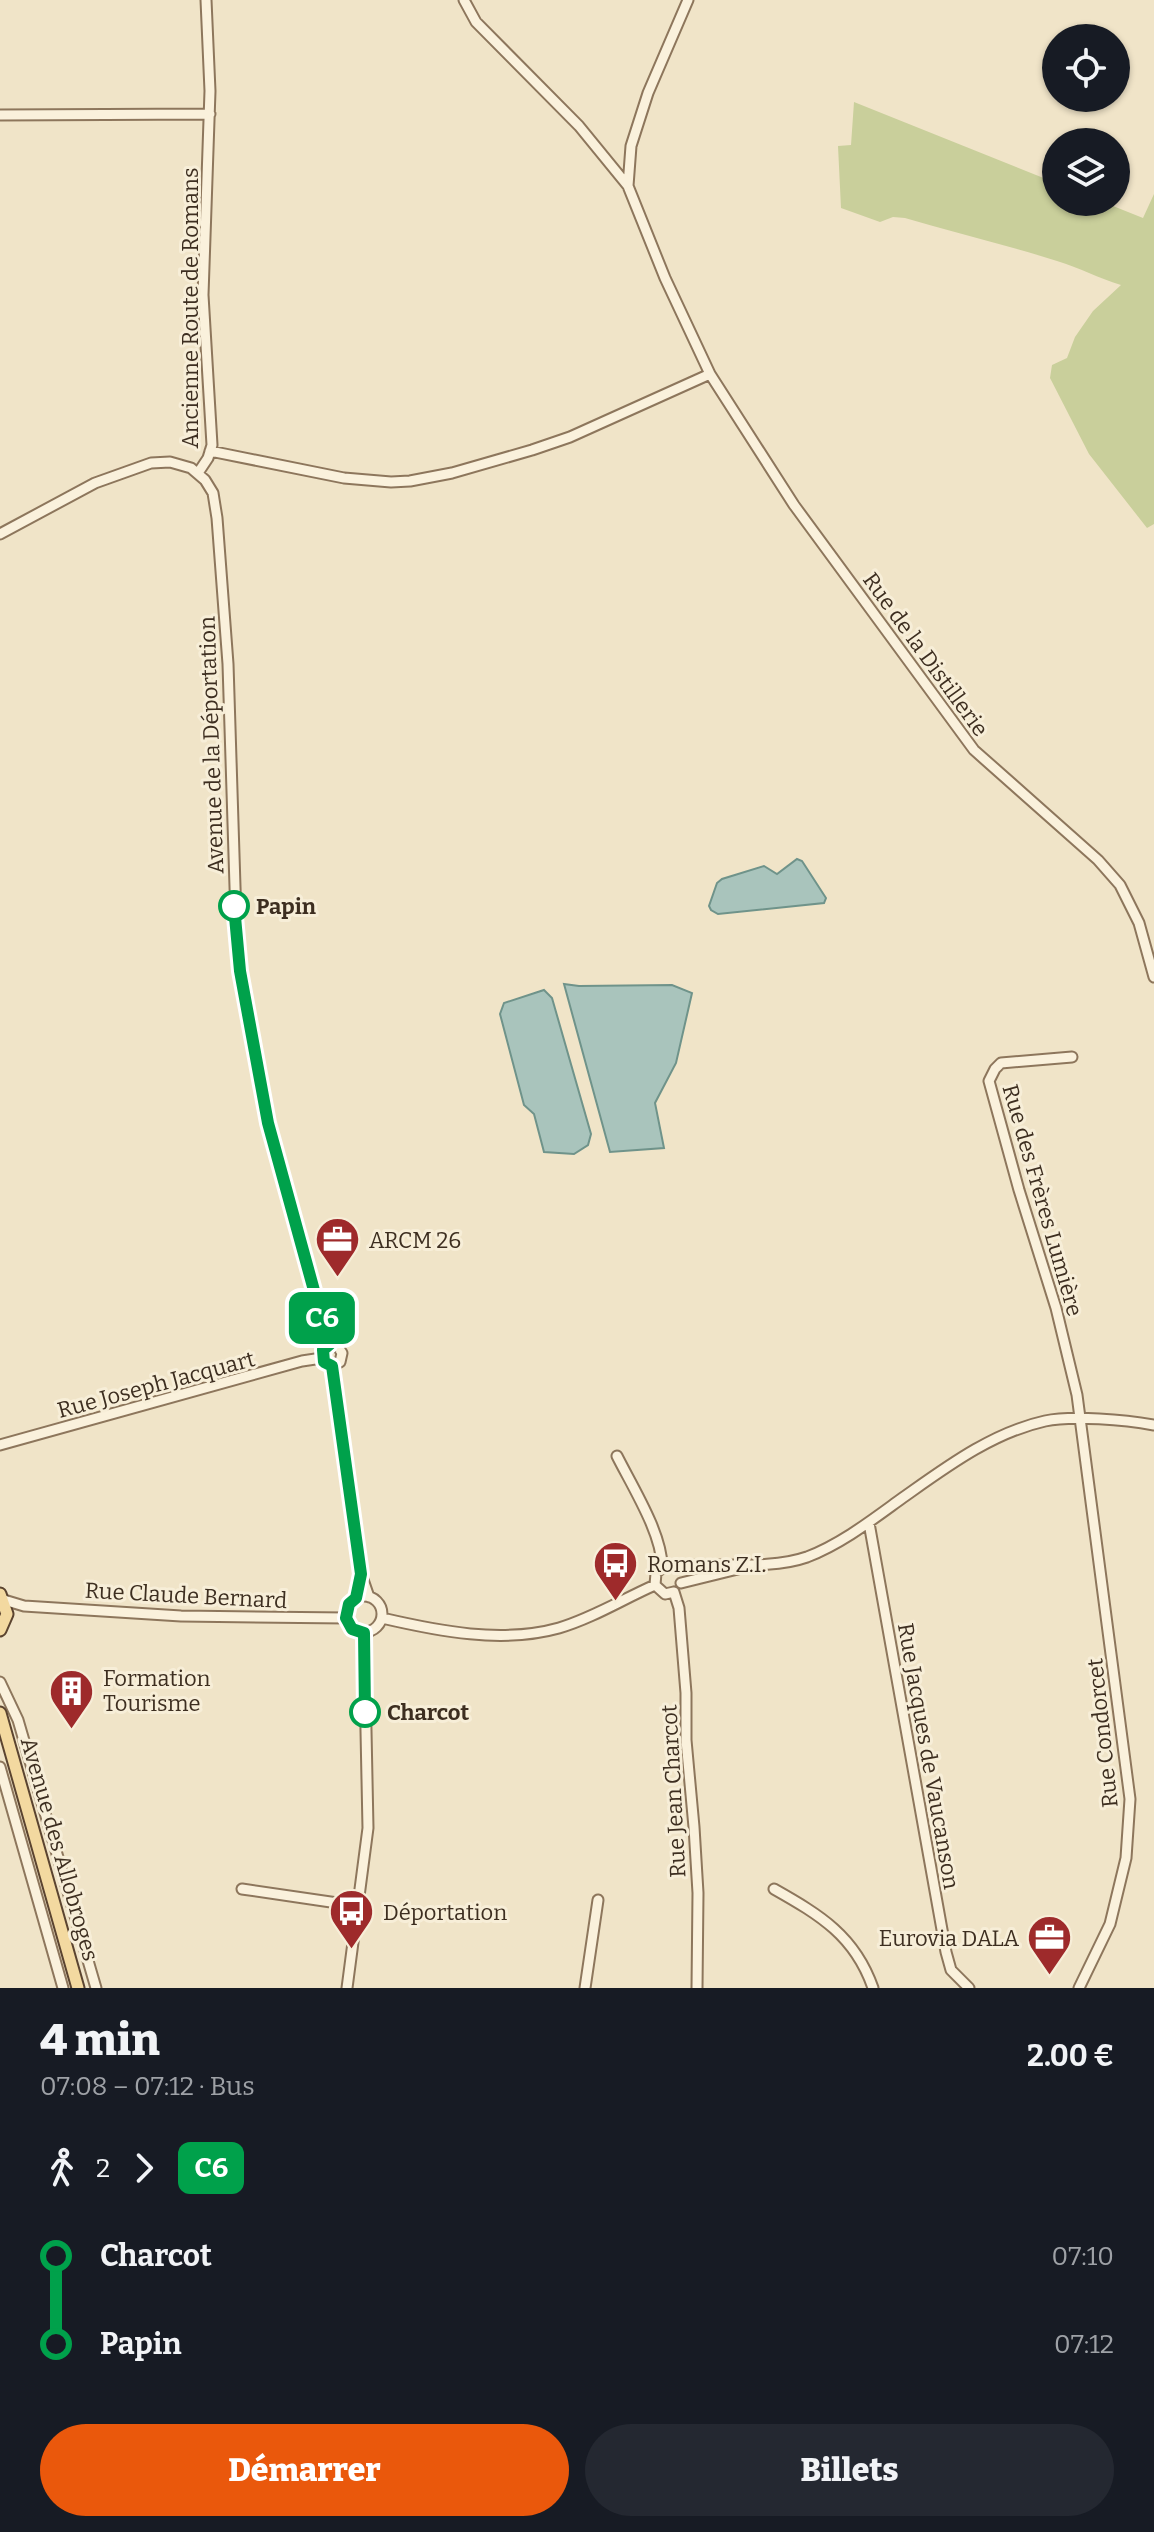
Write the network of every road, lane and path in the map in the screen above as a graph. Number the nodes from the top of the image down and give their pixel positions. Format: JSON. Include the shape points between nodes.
{"nodes":[{"id":1,"x":206,"y":0,"type":"edge"},
{"id":2,"x":464,"y":0,"type":"edge"},
{"id":3,"x":688,"y":0,"type":"edge"},
{"id":4,"x":210,"y":114,"type":"junction"},
{"id":5,"x":0,"y":115,"type":"edge"},
{"id":6,"x":628,"y":186,"type":"junction"},
{"id":7,"x":710,"y":374,"type":"junction"},
{"id":8,"x":210,"y":451,"type":"junction"},
{"id":9,"x":198,"y":473,"type":"junction"},
{"id":10,"x":0,"y":534,"type":"edge"},
{"id":11,"x":1154,"y":977,"type":"edge"},
{"id":12,"x":1072,"y":1057,"type":"dead end"},
{"id":13,"x":329,"y":1345,"type":"junction"},
{"id":14,"x":322,"y":1358,"type":"junction"},
{"id":15,"x":332,"y":1366,"type":"junction"},
{"id":16,"x":1080,"y":1420,"type":"junction"},
{"id":17,"x":1154,"y":1425,"type":"edge"},
{"id":18,"x":0,"y":1445,"type":"edge"},
{"id":19,"x":617,"y":1456,"type":"dead end"},
{"id":20,"x":869,"y":1523,"type":"junction"},
{"id":21,"x":765,"y":1563,"type":"junction"},
{"id":22,"x":662,"y":1568,"type":"junction"},
{"id":23,"x":674,"y":1568,"type":"junction"},
{"id":24,"x":361,"y":1574,"type":"junction"},
{"id":25,"x":681,"y":1583,"type":"junction"},
{"id":26,"x":655,"y":1585,"type":"junction"},
{"id":27,"x":674,"y":1592,"type":"junction"},
{"id":28,"x":2,"y":1597,"type":"edge"},
{"id":29,"x":369,"y":1597,"type":"junction"},
{"id":30,"x":356,"y":1598,"type":"junction"},
{"id":31,"x":24,"y":1606,"type":"junction"},
{"id":32,"x":346,"y":1618,"type":"junction"},
{"id":33,"x":382,"y":1618,"type":"junction"},
{"id":34,"x":3,"y":1626,"type":"edge"},
{"id":35,"x":364,"y":1633,"type":"junction"},
{"id":36,"x":0,"y":1682,"type":"edge"},
{"id":37,"x":0,"y":1704,"type":"edge"},
{"id":38,"x":1,"y":1716,"type":"edge"},
{"id":39,"x":0,"y":1767,"type":"edge"},
{"id":40,"x":242,"y":1889,"type":"dead end"},
{"id":41,"x":774,"y":1889,"type":"dead end"},
{"id":42,"x":598,"y":1900,"type":"dead end"},
{"id":43,"x":358,"y":1906,"type":"junction"},
{"id":44,"x":63,"y":1988,"type":"edge"},
{"id":45,"x":78,"y":1988,"type":"edge"},
{"id":46,"x":96,"y":1988,"type":"edge"},
{"id":47,"x":347,"y":1988,"type":"edge"},
{"id":48,"x":585,"y":1988,"type":"edge"},
{"id":49,"x":697,"y":1988,"type":"edge"},
{"id":50,"x":873,"y":1988,"type":"edge"},
{"id":51,"x":969,"y":1988,"type":"edge"},
{"id":52,"x":1079,"y":1988,"type":"edge"}],
"edges":[{"from":1,"to":4,"type":"street","name":"Ancienne Route de Romans"},
{"from":2,"to":6,"type":"street","name":"Rue de la Distillerie","via":[[476,22],[579,126]]},
{"from":3,"to":6,"type":"street","via":[[643,107],[631,146]]},
{"from":4,"to":5,"type":"street"},
{"from":4,"to":8,"type":"street","name":"Ancienne Route de Romans","via":[[203,295]]},
{"from":6,"to":7,"type":"street","name":"Rue de la Distillerie"},
{"from":7,"to":8,"type":"street","via":[[570,437],[420,479],[344,478]]},
{"from":7,"to":11,"type":"street","name":"Rue de la Distillerie","via":[[794,505],[974,750],[1120,885],[1139,923]]},
{"from":8,"to":9,"type":"street","name":"Ancienne Route de Romans"},
{"from":9,"to":10,"type":"street","name":"Ancienne Route de Romans","via":[[181,464],[151,463],[95,483]]},
{"from":9,"to":13,"type":"street","name":"Avenue de la Déportation","via":[[213,493],[217,518],[228,664],[238,960],[271,1136]]},
{"from":12,"to":16,"type":"street","name":"Rue des Frères Lumière","via":[[1001,1063],[989,1081],[1056,1308]]},
{"from":13,"to":14,"type":"street"},
{"from":13,"to":15,"type":"street","via":[[342,1353]]},
{"from":14,"to":15,"type":"street"},
{"from":14,"to":18,"type":"street","name":"Rue Joseph Jacquart"},
{"from":15,"to":24,"type":"street"},
{"from":16,"to":17,"type":"street"},
{"from":16,"to":20,"type":"street","via":[[1046,1420],[1001,1436],[947,1465]]},
{"from":16,"to":52,"type":"street","name":"Rue Condorcet","via":[[1130,1799],[1126,1858],[1110,1924]]},
{"from":19,"to":22,"type":"street","via":[[655,1536]]},
{"from":20,"to":21,"type":"street","via":[[809,1556]]},
{"from":20,"to":51,"type":"street","name":"Rue Jacques de Vaucanson","via":[[946,1952],[951,1970]]},
{"from":21,"to":23,"type":"street"},
{"from":21,"to":25,"type":"street"},
{"from":22,"to":23,"type":"street"},
{"from":22,"to":26,"type":"street"},
{"from":23,"to":25,"type":"street"},
{"from":24,"to":29,"type":"street"},
{"from":24,"to":30,"type":"street"},
{"from":25,"to":27,"type":"street"},
{"from":26,"to":27,"type":"street","via":[[661,1592]]},
{"from":26,"to":33,"type":"street","via":[[581,1620],[540,1632],[456,1632]]},
{"from":27,"to":49,"type":"street","name":"Rue Jean Charcot","via":[[698,1893]]},
{"from":28,"to":31,"type":"street","name":"Rue Claude Bernard"},
{"from":28,"to":34,"type":"main road"},
{"from":29,"to":30,"type":"street"},
{"from":29,"to":33,"type":"street","via":[[378,1603]]},
{"from":30,"to":32,"type":"street"},
{"from":31,"to":32,"type":"street","name":"Rue Claude Bernard","via":[[201,1617]]},
{"from":31,"to":34,"type":"street"},
{"from":32,"to":35,"type":"street","via":[[352,1629]]},
{"from":33,"to":35,"type":"street","via":[[376,1629]]},
{"from":35,"to":43,"type":"street","via":[[369,1815]]},
{"from":36,"to":46,"type":"street","via":[[18,1720]]},
{"from":37,"to":38,"type":"main road","name":"Avenue des Allobroges"},
{"from":38,"to":45,"type":"main road","name":"Avenue des Allobroges"},
{"from":39,"to":44,"type":"street"},
{"from":40,"to":43,"type":"street"},
{"from":41,"to":50,"type":"street","via":[[838,1931],[865,1965]]},
{"from":42,"to":48,"type":"street"},
{"from":43,"to":47,"type":"street"}]}
